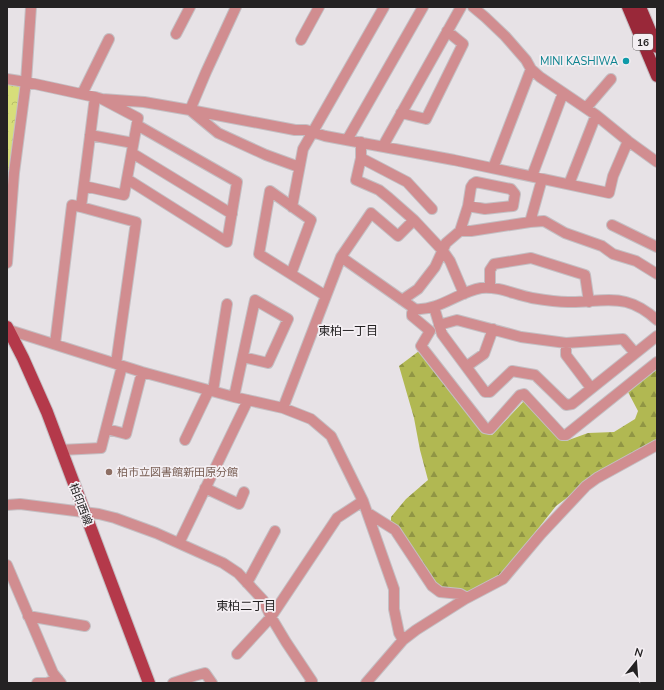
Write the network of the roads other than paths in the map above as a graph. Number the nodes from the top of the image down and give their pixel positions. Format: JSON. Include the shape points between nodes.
{"nodes":[{"id":1,"x":31,"y":7,"type":"edge"},
{"id":2,"x":190,"y":7,"type":"edge"},
{"id":3,"x":236,"y":7,"type":"edge"},
{"id":4,"x":319,"y":7,"type":"edge"},
{"id":5,"x":384,"y":7,"type":"edge"},
{"id":6,"x":423,"y":7,"type":"edge"},
{"id":7,"x":461,"y":7,"type":"edge"},
{"id":8,"x":475,"y":7,"type":"edge"},
{"id":9,"x":628,"y":7,"type":"edge"},
{"id":10,"x":640,"y":7,"type":"edge"},
{"id":11,"x":447,"y":31,"type":"junction"},
{"id":12,"x":176,"y":34,"type":"dead end"},
{"id":13,"x":109,"y":39,"type":"dead end"},
{"id":14,"x":301,"y":40,"type":"dead end"},
{"id":15,"x":657,"y":47,"type":"edge"},
{"id":16,"x":531,"y":69,"type":"junction"},
{"id":17,"x":657,"y":76,"type":"edge"},
{"id":18,"x":611,"y":78,"type":"dead end"},
{"id":19,"x":7,"y":79,"type":"edge"},
{"id":20,"x":26,"y":82,"type":"junction"},
{"id":21,"x":563,"y":93,"type":"junction"},
{"id":22,"x":82,"y":94,"type":"junction"},
{"id":23,"x":98,"y":98,"type":"junction"},
{"id":24,"x":586,"y":108,"type":"junction"},
{"id":25,"x":190,"y":110,"type":"junction"},
{"id":26,"x":401,"y":113,"type":"junction"},
{"id":27,"x":596,"y":115,"type":"junction"},
{"id":28,"x":137,"y":125,"type":"junction"},
{"id":29,"x":312,"y":132,"type":"junction"},
{"id":30,"x":90,"y":135,"type":"junction"},
{"id":31,"x":347,"y":140,"type":"junction"},
{"id":32,"x":362,"y":142,"type":"junction"},
{"id":33,"x":628,"y":142,"type":"junction"},
{"id":34,"x":383,"y":146,"type":"junction"},
{"id":35,"x":133,"y":148,"type":"junction"},
{"id":36,"x":362,"y":158,"type":"junction"},
{"id":37,"x":657,"y":162,"type":"edge"},
{"id":38,"x":299,"y":167,"type":"junction"},
{"id":39,"x":493,"y":168,"type":"junction"},
{"id":40,"x":532,"y":176,"type":"junction"},
{"id":41,"x":127,"y":179,"type":"junction"},
{"id":42,"x":542,"y":179,"type":"junction"},
{"id":43,"x":569,"y":184,"type":"junction"},
{"id":44,"x":84,"y":186,"type":"junction"},
{"id":45,"x":468,"y":206,"type":"junction"},
{"id":46,"x":81,"y":207,"type":"junction"},
{"id":47,"x":292,"y":207,"type":"junction"},
{"id":48,"x":432,"y":209,"type":"dead end"},
{"id":49,"x":232,"y":214,"type":"junction"},
{"id":50,"x":414,"y":220,"type":"junction"},
{"id":51,"x":530,"y":222,"type":"junction"},
{"id":52,"x":612,"y":225,"type":"dead end"},
{"id":53,"x":460,"y":231,"type":"junction"},
{"id":54,"x":657,"y":247,"type":"edge"},
{"id":55,"x":443,"y":251,"type":"junction"},
{"id":56,"x":341,"y":257,"type":"junction"},
{"id":57,"x":7,"y":263,"type":"edge"},
{"id":58,"x":291,"y":274,"type":"junction"},
{"id":59,"x":657,"y":274,"type":"edge"},
{"id":60,"x":490,"y":288,"type":"junction"},
{"id":61,"x":464,"y":294,"type":"junction"},
{"id":62,"x":326,"y":296,"type":"junction"},
{"id":63,"x":402,"y":300,"type":"junction"},
{"id":64,"x":588,"y":302,"type":"junction"},
{"id":65,"x":227,"y":304,"type":"dead end"},
{"id":66,"x":434,"y":307,"type":"junction"},
{"id":67,"x":415,"y":309,"type":"junction"},
{"id":68,"x":657,"y":320,"type":"edge"},
{"id":69,"x":439,"y":325,"type":"junction"},
{"id":70,"x":8,"y":329,"type":"edge"},
{"id":71,"x":492,"y":329,"type":"junction"},
{"id":72,"x":657,"y":336,"type":"edge"},
{"id":73,"x":566,"y":343,"type":"junction"},
{"id":74,"x":55,"y":344,"type":"junction"},
{"id":75,"x":635,"y":353,"type":"junction"},
{"id":76,"x":243,"y":357,"type":"junction"},
{"id":77,"x":657,"y":362,"type":"edge"},
{"id":78,"x":119,"y":365,"type":"junction"},
{"id":79,"x":467,"y":366,"type":"junction"},
{"id":80,"x":142,"y":372,"type":"junction"},
{"id":81,"x":591,"y":388,"type":"junction"},
{"id":82,"x":211,"y":390,"type":"junction"},
{"id":83,"x":234,"y":397,"type":"junction"},
{"id":84,"x":248,"y":400,"type":"junction"},
{"id":85,"x":283,"y":408,"type":"junction"},
{"id":86,"x":107,"y":429,"type":"junction"},
{"id":87,"x":185,"y":440,"type":"dead end"},
{"id":88,"x":657,"y":445,"type":"edge"},
{"id":89,"x":61,"y":450,"type":"junction"},
{"id":90,"x":205,"y":488,"type":"junction"},
{"id":91,"x":244,"y":492,"type":"dead end"},
{"id":92,"x":363,"y":501,"type":"junction"},
{"id":93,"x":7,"y":505,"type":"edge"},
{"id":94,"x":85,"y":512,"type":"junction"},
{"id":95,"x":368,"y":513,"type":"junction"},
{"id":96,"x":276,"y":531,"type":"dead end"},
{"id":97,"x":179,"y":543,"type":"junction"},
{"id":98,"x":7,"y":565,"type":"edge"},
{"id":99,"x":247,"y":583,"type":"junction"},
{"id":100,"x":467,"y":598,"type":"junction"},
{"id":101,"x":28,"y":616,"type":"junction"},
{"id":102,"x":271,"y":617,"type":"junction"},
{"id":103,"x":85,"y":626,"type":"dead end"},
{"id":104,"x":403,"y":640,"type":"junction"},
{"id":105,"x":237,"y":654,"type":"dead end"},
{"id":106,"x":59,"y":681,"type":"edge"},
{"id":107,"x":37,"y":683,"type":"edge"},
{"id":108,"x":149,"y":683,"type":"edge"},
{"id":109,"x":173,"y":683,"type":"edge"},
{"id":110,"x":212,"y":683,"type":"edge"},
{"id":111,"x":310,"y":683,"type":"edge"},
{"id":112,"x":366,"y":683,"type":"edge"}],
"edges":[{"from":1,"to":20,"type":"street"},
{"from":2,"to":12,"type":"street"},
{"from":3,"to":25,"type":"street"},
{"from":4,"to":14,"type":"street"},
{"from":5,"to":29,"type":"street"},
{"from":6,"to":31,"type":"street"},
{"from":7,"to":11,"type":"street"},
{"from":8,"to":16,"type":"street","via":[[505,36]]},
{"from":9,"to":17,"type":"highway","number":"16"},
{"from":10,"to":15,"type":"highway","number":"16"},
{"from":11,"to":26,"type":"street"},
{"from":11,"to":26,"type":"street","via":[[463,44],[426,119]]},
{"from":13,"to":22,"type":"street"},
{"from":16,"to":21,"type":"street"},
{"from":16,"to":39,"type":"street"},
{"from":18,"to":24,"type":"street"},
{"from":19,"to":20,"type":"street"},
{"from":20,"to":22,"type":"street"},
{"from":20,"to":57,"type":"street","via":[[14,173]]},
{"from":21,"to":24,"type":"street"},
{"from":21,"to":40,"type":"street"},
{"from":22,"to":23,"type":"street"},
{"from":23,"to":25,"type":"street"},
{"from":23,"to":28,"type":"street","via":[[138,118]]},
{"from":23,"to":30,"type":"street"},
{"from":24,"to":27,"type":"street"},
{"from":25,"to":29,"type":"street"},
{"from":25,"to":38,"type":"street","via":[[218,133]]},
{"from":26,"to":34,"type":"street"},
{"from":27,"to":33,"type":"street"},
{"from":27,"to":43,"type":"street"},
{"from":28,"to":35,"type":"street"},
{"from":28,"to":49,"type":"street","via":[[237,182]]},
{"from":29,"to":31,"type":"street"},
{"from":29,"to":38,"type":"street","via":[[303,148]]},
{"from":30,"to":35,"type":"street"},
{"from":30,"to":44,"type":"street"},
{"from":31,"to":32,"type":"street"},
{"from":32,"to":34,"type":"street"},
{"from":32,"to":36,"type":"street"},
{"from":33,"to":37,"type":"street"},
{"from":33,"to":43,"type":"street","via":[[613,176],[609,193]]},
{"from":34,"to":39,"type":"street"},
{"from":35,"to":41,"type":"street"},
{"from":35,"to":49,"type":"street"},
{"from":36,"to":48,"type":"street","via":[[407,182]]},
{"from":36,"to":50,"type":"street","via":[[356,180],[379,190]]},
{"from":38,"to":47,"type":"street"},
{"from":39,"to":40,"type":"street"},
{"from":40,"to":42,"type":"street"},
{"from":41,"to":44,"type":"street","via":[[124,195]]},
{"from":41,"to":49,"type":"street","via":[[228,242]]},
{"from":42,"to":43,"type":"street"},
{"from":42,"to":51,"type":"street"},
{"from":44,"to":46,"type":"street"},
{"from":45,"to":45,"type":"street","via":[[471,186],[476,182],[511,190],[515,194],[513,206],[485,209]]},
{"from":45,"to":53,"type":"street"},
{"from":46,"to":74,"type":"street","via":[[72,205]]},
{"from":46,"to":78,"type":"street","via":[[136,222]]},
{"from":47,"to":58,"type":"street","via":[[311,220]]},
{"from":47,"to":58,"type":"street","via":[[270,191],[259,254]]},
{"from":50,"to":55,"type":"street"},
{"from":50,"to":56,"type":"street","via":[[398,236],[371,213]]},
{"from":51,"to":53,"type":"street","via":[[471,232]]},
{"from":51,"to":59,"type":"street","via":[[544,221],[565,233],[636,261]]},
{"from":52,"to":54,"type":"street"},
{"from":53,"to":55,"type":"street","via":[[446,243]]},
{"from":55,"to":61,"type":"street"},
{"from":55,"to":63,"type":"street","via":[[418,289]]},
{"from":56,"to":62,"type":"street"},
{"from":56,"to":63,"type":"street"},
{"from":58,"to":62,"type":"street"},
{"from":60,"to":61,"type":"street"},
{"from":60,"to":64,"type":"street","via":[[532,298]]},
{"from":60,"to":64,"type":"street","via":[[490,270],[494,264],[531,258],[585,276]]},
{"from":61,"to":66,"type":"street"},
{"from":62,"to":85,"type":"street"},
{"from":63,"to":67,"type":"street"},
{"from":64,"to":68,"type":"street","via":[[626,302],[639,306]]},
{"from":65,"to":82,"type":"street"},
{"from":66,"to":67,"type":"street"},
{"from":66,"to":69,"type":"street"},
{"from":67,"to":77,"type":"street","via":[[412,316],[430,331],[421,346],[485,428],[490,429],[520,395],[524,394],[562,435],[566,435]]},
{"from":69,"to":71,"type":"street","via":[[457,320]]},
{"from":69,"to":79,"type":"street","via":[[442,334]]},
{"from":70,"to":74,"type":"street"},
{"from":70,"to":89,"type":"main road","name":"柏印西線","via":[[35,384]]},
{"from":71,"to":73,"type":"street","via":[[522,337]]},
{"from":71,"to":79,"type":"street","via":[[484,354]]},
{"from":72,"to":75,"type":"street"},
{"from":73,"to":75,"type":"street","via":[[623,339]]},
{"from":73,"to":81,"type":"street","via":[[566,355]]},
{"from":74,"to":78,"type":"street"},
{"from":75,"to":81,"type":"street"},
{"from":76,"to":76,"type":"street","via":[[255,300],[288,319],[268,363]]},
{"from":76,"to":83,"type":"street"},
{"from":78,"to":80,"type":"street"},
{"from":78,"to":86,"type":"street"},
{"from":79,"to":81,"type":"street","via":[[488,393],[512,371],[535,375],[566,405],[572,404]]},
{"from":80,"to":82,"type":"street"},
{"from":80,"to":86,"type":"street","via":[[126,434]]},
{"from":82,"to":83,"type":"street"},
{"from":82,"to":87,"type":"street"},
{"from":83,"to":84,"type":"street"},
{"from":84,"to":85,"type":"street"},
{"from":84,"to":90,"type":"street"},
{"from":85,"to":92,"type":"street","via":[[311,419],[331,436]]},
{"from":86,"to":89,"type":"street","via":[[102,448]]},
{"from":88,"to":100,"type":"street","via":[[586,486],[503,579]]},
{"from":89,"to":94,"type":"main road","name":"柏印西線"},
{"from":90,"to":91,"type":"street","via":[[239,504]]},
{"from":90,"to":97,"type":"street"},
{"from":92,"to":95,"type":"street"},
{"from":92,"to":102,"type":"street","via":[[337,518]]},
{"from":93,"to":94,"type":"street","via":[[20,504]]},
{"from":94,"to":97,"type":"street","via":[[115,518]]},
{"from":94,"to":108,"type":"main road","name":"柏印西線"},
{"from":95,"to":100,"type":"street","via":[[395,530],[432,586],[440,592],[460,594]]},
{"from":95,"to":104,"type":"street","via":[[394,589],[394,609]]},
{"from":96,"to":99,"type":"street"},
{"from":97,"to":99,"type":"street","via":[[223,563]]},
{"from":98,"to":101,"type":"street"},
{"from":99,"to":102,"type":"street","via":[[263,600]]},
{"from":100,"to":104,"type":"street"},
{"from":101,"to":103,"type":"street"},
{"from":101,"to":106,"type":"street"},
{"from":102,"to":105,"type":"street"},
{"from":102,"to":111,"type":"street","via":[[312,681]]},
{"from":104,"to":112,"type":"street"},
{"from":106,"to":107,"type":"street"},
{"from":109,"to":110,"type":"street","via":[[205,674]]}]}
